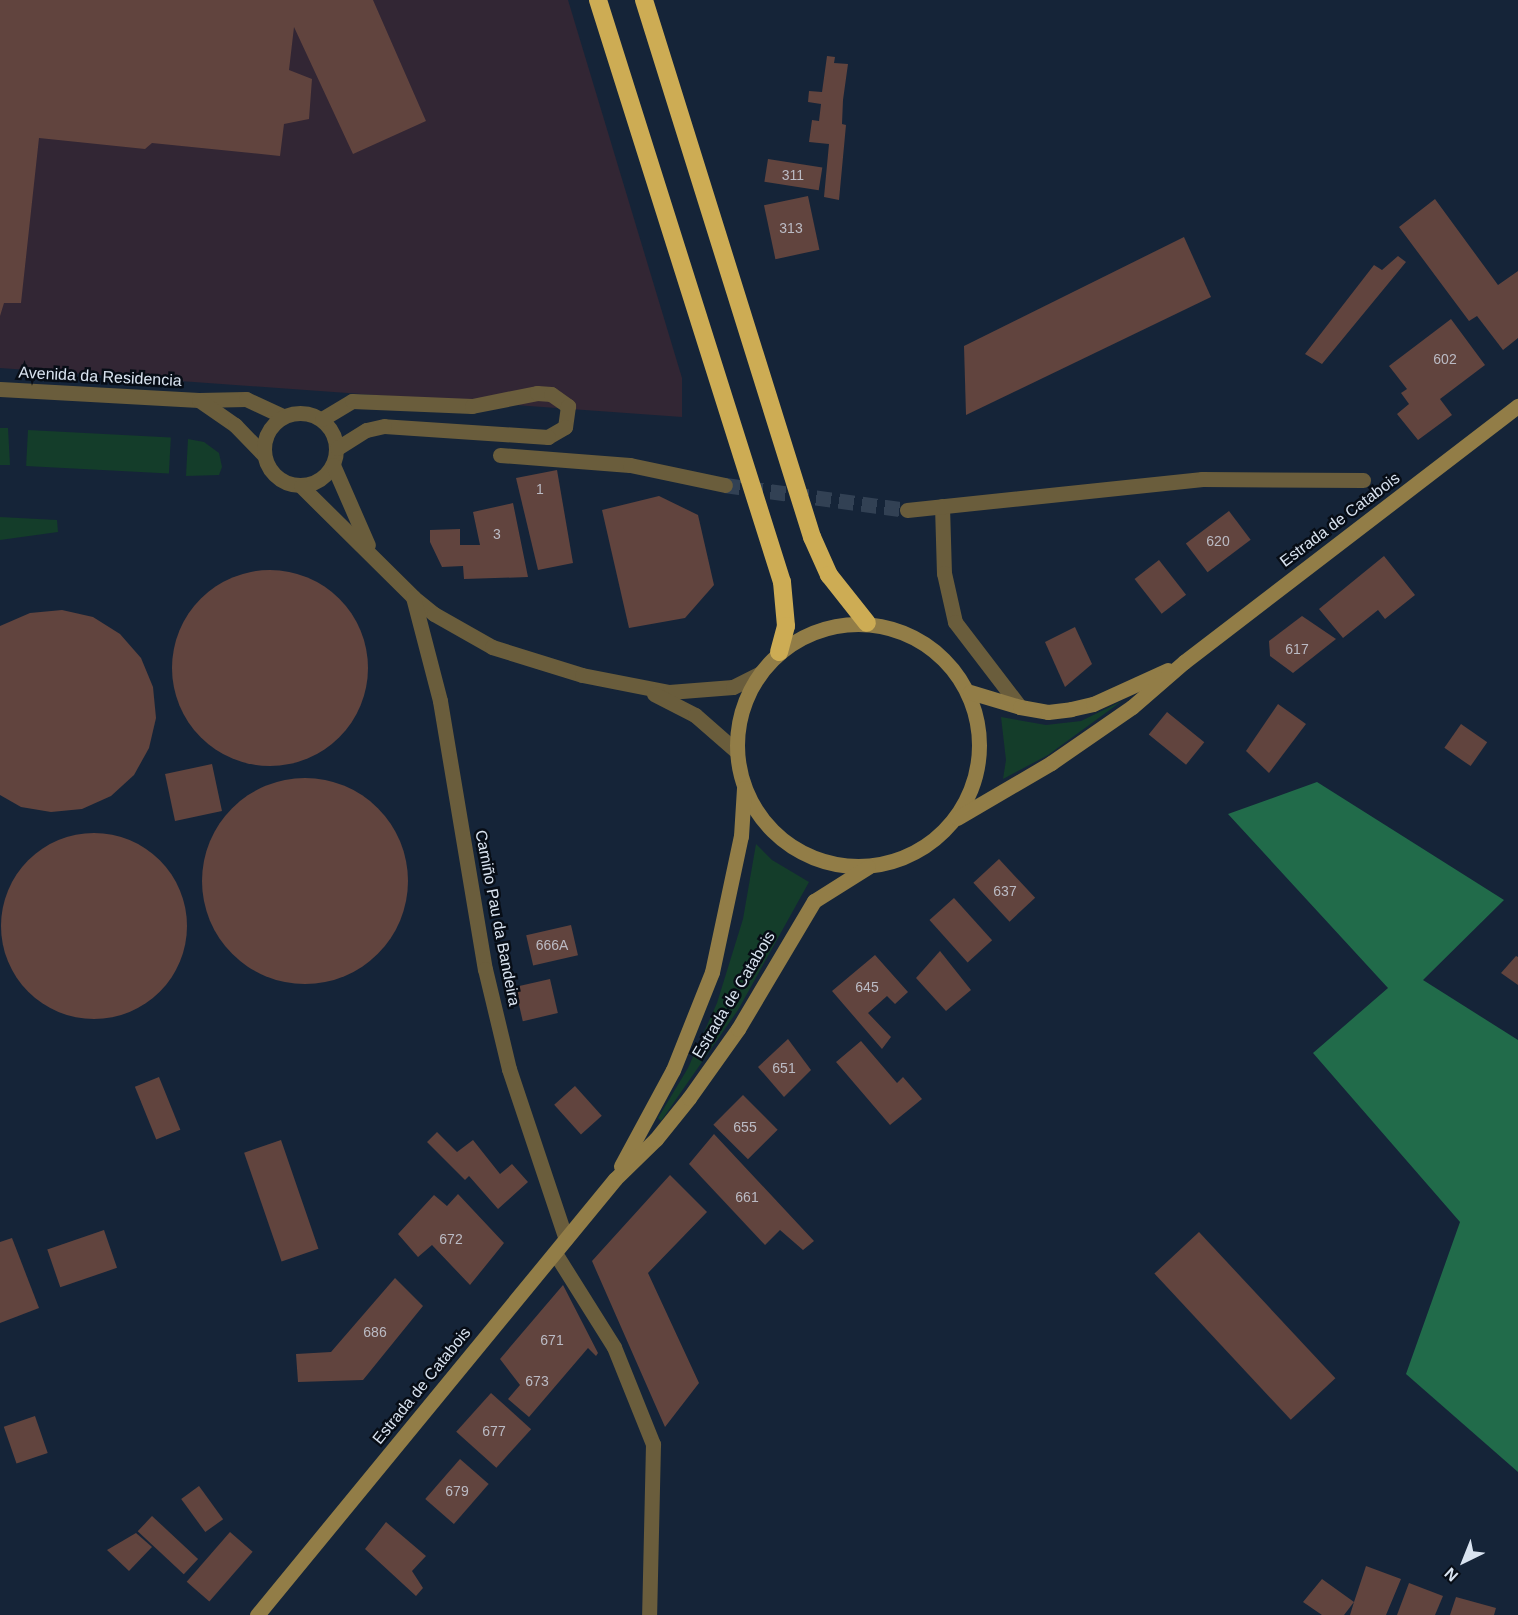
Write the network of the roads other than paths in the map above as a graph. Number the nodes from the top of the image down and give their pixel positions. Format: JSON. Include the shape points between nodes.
{"nodes":[{"id":1,"x":598,"y":0,"type":"edge"},
{"id":2,"x":644,"y":0,"type":"edge"},
{"id":3,"x":0,"y":389,"type":"edge"},
{"id":4,"x":199,"y":400,"type":"junction"},
{"id":5,"x":1518,"y":406,"type":"edge"},
{"id":6,"x":282,"y":416,"type":"junction"},
{"id":7,"x":322,"y":419,"type":"junction"},
{"id":8,"x":337,"y":448,"type":"junction"},
{"id":9,"x":263,"y":454,"type":"junction"},
{"id":10,"x":500,"y":455,"type":"dead end"},
{"id":11,"x":333,"y":465,"type":"junction"},
{"id":12,"x":1363,"y":480,"type":"dead end"},
{"id":13,"x":725,"y":485,"type":"tunnel mouth"},
{"id":14,"x":301,"y":486,"type":"junction"},
{"id":15,"x":942,"y":506,"type":"junction"},
{"id":16,"x":907,"y":510,"type":"tunnel mouth"},
{"id":17,"x":372,"y":553,"type":"junction"},
{"id":18,"x":413,"y":597,"type":"junction"},
{"id":19,"x":867,"y":623,"type":"junction"},
{"id":20,"x":779,"y":652,"type":"junction"},
{"id":21,"x":1184,"y":662,"type":"junction"},
{"id":22,"x":759,"y":674,"type":"junction"},
{"id":23,"x":643,"y":688,"type":"junction"},
{"id":24,"x":970,"y":692,"type":"junction"},
{"id":25,"x":1020,"y":707,"type":"junction"},
{"id":26,"x":735,"y":750,"type":"junction"},
{"id":27,"x":744,"y":785,"type":"junction"},
{"id":28,"x":954,"y":820,"type":"junction"},
{"id":29,"x":868,"y":867,"type":"junction"},
{"id":30,"x":615,"y":1179,"type":"junction"},
{"id":31,"x":566,"y":1239,"type":"junction"},
{"id":32,"x":555,"y":1253,"type":"junction"},
{"id":33,"x":257,"y":1615,"type":"edge"},
{"id":34,"x":649,"y":1615,"type":"edge"}],
"edges":[{"from":1,"to":20,"type":"highway","via":[[782,582],[786,626]]},
{"from":2,"to":19,"type":"highway","via":[[812,537],[828,575]]},
{"from":3,"to":4,"type":"street","name":"Avenida da Residencia"},
{"from":4,"to":6,"type":"street","name":"Avenida da Residencia","via":[[246,399]]},
{"from":4,"to":9,"type":"street","via":[[235,425]]},
{"from":5,"to":21,"type":"main road","name":"Estrada de Catabois"},
{"from":6,"to":7,"type":"street","via":[[297,412]]},
{"from":6,"to":9,"type":"street","via":[[267,433]]},
{"from":7,"to":8,"type":"street","via":[[331,428]]},
{"from":7,"to":8,"type":"street","via":[[352,401],[466,407],[537,393],[551,394],[568,406],[565,427],[548,437],[384,426],[366,430]]},
{"from":8,"to":11,"type":"street"},
{"from":9,"to":14,"type":"street","via":[[275,475]]},
{"from":10,"to":13,"type":"street","via":[[630,465]]},
{"from":11,"to":14,"type":"street","via":[[314,483]]},
{"from":11,"to":17,"type":"street"},
{"from":12,"to":15,"type":"street","via":[[1202,479]]},
{"from":14,"to":17,"type":"street"},
{"from":15,"to":16,"type":"street"},
{"from":15,"to":25,"type":"street","via":[[944,573],[956,622]]},
{"from":17,"to":18,"type":"street"},
{"from":18,"to":23,"type":"street","via":[[434,614],[492,647],[549,667]]},
{"from":18,"to":31,"type":"street","name":"Camiño Pau da Bandeira","via":[[440,701],[493,1002],[509,1069]]},
{"from":19,"to":20,"type":"main road","name":"Estrada de Catabois","via":[[820,629]]},
{"from":19,"to":24,"type":"main road","name":"Estrada de Catabois","via":[[918,639],[949,664]]},
{"from":20,"to":22,"type":"main road","name":"Estrada de Catabois"},
{"from":21,"to":25,"type":"main road","name":"Estrada de Catabois","via":[[1093,704],[1048,712]]},
{"from":21,"to":28,"type":"main road","name":"Estrada de Catabois","via":[[1089,738]]},
{"from":22,"to":23,"type":"street","via":[[732,687],[704,692]]},
{"from":22,"to":26,"type":"main road","name":"Estrada de Catabois","via":[[741,710]]},
{"from":23,"to":26,"type":"street","via":[[695,715]]},
{"from":24,"to":25,"type":"main road","name":"Estrada de Catabois"},
{"from":24,"to":28,"type":"main road","name":"Estrada de Catabois","via":[[979,729],[979,761],[970,792]]},
{"from":26,"to":27,"type":"main road","name":"Estrada de Catabois"},
{"from":27,"to":29,"type":"main road","name":"Estrada de Catabois","via":[[752,804],[773,832],[801,852],[834,864]]},
{"from":27,"to":30,"type":"main road","name":"Estrada de Catabois","via":[[741,836],[712,972],[673,1070]]},
{"from":28,"to":29,"type":"main road","name":"Estrada de Catabois","via":[[930,843],[911,854]]},
{"from":29,"to":30,"type":"main road","name":"Estrada de Catabois","via":[[814,901],[718,1060],[656,1139]]},
{"from":30,"to":31,"type":"main road","name":"Estrada de Catabois"},
{"from":31,"to":32,"type":"main road","name":"Estrada de Catabois"},
{"from":32,"to":33,"type":"main road","name":"Estrada de Catabois"},
{"from":32,"to":34,"type":"street","via":[[614,1347],[653,1444]]}]}
